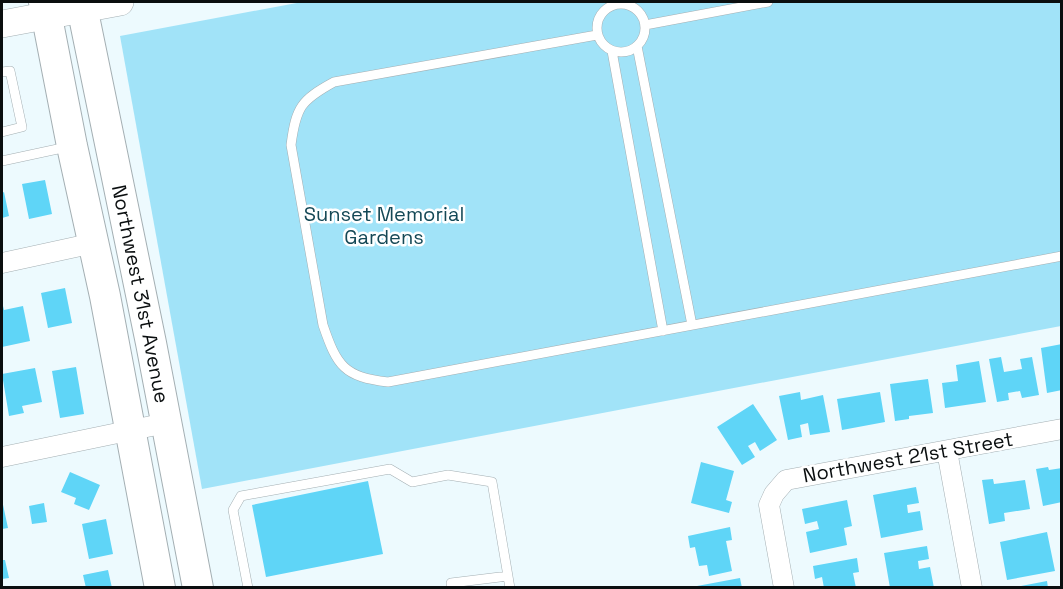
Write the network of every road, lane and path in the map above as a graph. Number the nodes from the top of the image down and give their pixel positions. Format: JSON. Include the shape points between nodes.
{"nodes":[{"id":1,"x":120,"y":2,"type":"edge"},
{"id":2,"x":601,"y":2,"type":"edge"},
{"id":3,"x":768,"y":2,"type":"edge"},
{"id":4,"x":629,"y":4,"type":"edge"},
{"id":5,"x":82,"y":5,"type":"edge"},
{"id":6,"x":45,"y":8,"type":"edge"},
{"id":7,"x":603,"y":12,"type":"junction"},
{"id":8,"x":2,"y":24,"type":"edge"},
{"id":9,"x":645,"y":25,"type":"junction"},
{"id":10,"x":597,"y":35,"type":"junction"},
{"id":11,"x":637,"y":46,"type":"junction"},
{"id":12,"x":612,"y":51,"type":"junction"},
{"id":13,"x":2,"y":72,"type":"edge"},
{"id":14,"x":2,"y":132,"type":"edge"},
{"id":15,"x":72,"y":146,"type":"junction"},
{"id":16,"x":2,"y":161,"type":"edge"},
{"id":17,"x":94,"y":243,"type":"junction"},
{"id":18,"x":1062,"y":256,"type":"edge"},
{"id":19,"x":2,"y":263,"type":"edge"},
{"id":20,"x":692,"y":325,"type":"junction"},
{"id":21,"x":663,"y":330,"type":"junction"},
{"id":22,"x":166,"y":423,"type":"junction"},
{"id":23,"x":130,"y":429,"type":"junction"},
{"id":24,"x":1062,"y":429,"type":"edge"},
{"id":25,"x":947,"y":451,"type":"junction"},
{"id":26,"x":2,"y":457,"type":"edge"},
{"id":27,"x":508,"y":576,"type":"junction"},
{"id":28,"x":160,"y":588,"type":"edge"},
{"id":29,"x":198,"y":588,"type":"edge"},
{"id":30,"x":248,"y":588,"type":"edge"},
{"id":31,"x":452,"y":588,"type":"edge"},
{"id":32,"x":510,"y":588,"type":"edge"},
{"id":33,"x":784,"y":588,"type":"edge"},
{"id":34,"x":972,"y":588,"type":"edge"}],
"edges":[{"from":1,"to":5,"type":"street"},
{"from":2,"to":7,"type":"lane"},
{"from":3,"to":9,"type":"lane"},
{"from":4,"to":7,"type":"lane","via":[[615,5]]},
{"from":4,"to":9,"type":"lane"},
{"from":5,"to":6,"type":"street"},
{"from":5,"to":22,"type":"main road","name":"Northwest 31st Avenue"},
{"from":6,"to":8,"type":"street"},
{"from":6,"to":15,"type":"main road","name":"Northwest 31st Avenue"},
{"from":7,"to":10,"type":"lane"},
{"from":9,"to":11,"type":"lane"},
{"from":10,"to":12,"type":"lane"},
{"from":10,"to":21,"type":"lane","via":[[334,82],[310,95],[295,118],[291,145],[323,325],[344,369],[367,379],[388,382]]},
{"from":11,"to":12,"type":"lane","via":[[625,52]]},
{"from":11,"to":20,"type":"lane"},
{"from":12,"to":21,"type":"lane"},
{"from":13,"to":14,"type":"lane","via":[[10,70],[22,127]]},
{"from":15,"to":16,"type":"lane"},
{"from":15,"to":17,"type":"main road","name":"Northwest 31st Avenue"},
{"from":17,"to":19,"type":"street"},
{"from":17,"to":23,"type":"main road","name":"Northwest 31st Avenue"},
{"from":18,"to":20,"type":"lane"},
{"from":20,"to":21,"type":"lane"},
{"from":22,"to":23,"type":"street"},
{"from":22,"to":29,"type":"main road","name":"Northwest 31st Avenue"},
{"from":23,"to":26,"type":"street"},
{"from":23,"to":28,"type":"main road","name":"Northwest 31st Avenue"},
{"from":24,"to":25,"type":"street","name":"Northwest 21st Street"},
{"from":25,"to":33,"type":"street","name":"Northwest 21st Street","via":[[786,480],[769,505]]},
{"from":25,"to":34,"type":"street"},
{"from":27,"to":30,"type":"lane","via":[[492,482],[448,475],[412,482],[390,468],[241,496],[233,510]]},
{"from":27,"to":31,"type":"lane","via":[[451,584]]},
{"from":27,"to":32,"type":"lane"}]}
